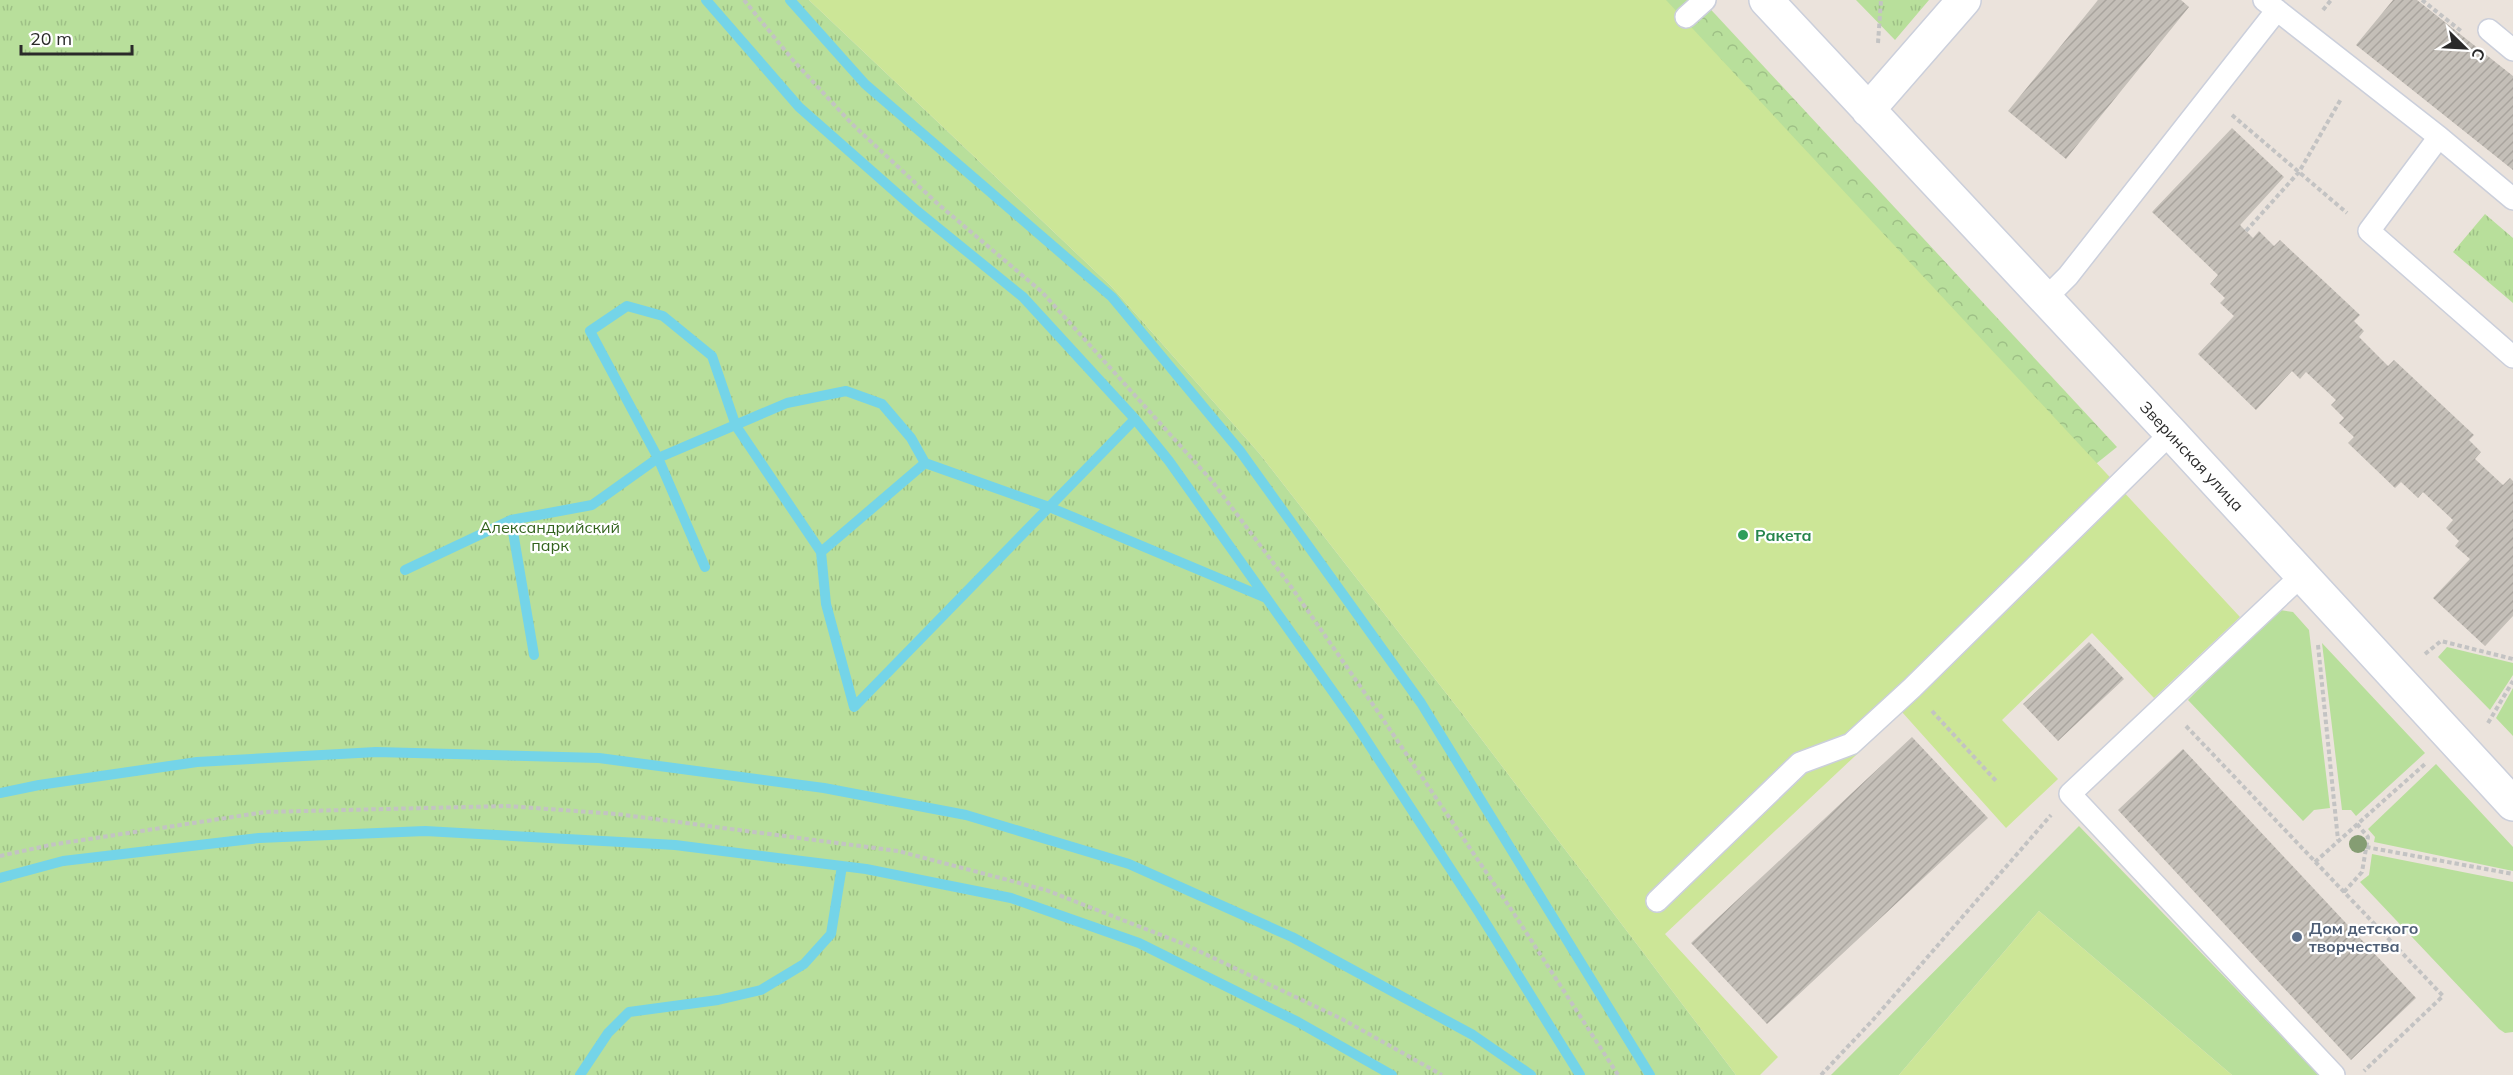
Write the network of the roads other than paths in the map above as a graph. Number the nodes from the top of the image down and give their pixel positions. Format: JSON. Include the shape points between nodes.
{"nodes":[{"id":1,"x":1705,"y":0,"type":"edge"},
{"id":2,"x":1766,"y":0,"type":"edge"},
{"id":3,"x":1964,"y":0,"type":"edge"},
{"id":4,"x":2271,"y":5,"type":"edge"},
{"id":5,"x":1686,"y":18,"type":"dead end"},
{"id":6,"x":2489,"y":30,"type":"road end"},
{"id":7,"x":2513,"y":50,"type":"edge"},
{"id":8,"x":1868,"y":110,"type":"junction"},
{"id":9,"x":2439,"y":137,"type":"junction"},
{"id":10,"x":2513,"y":199,"type":"edge"},
{"id":11,"x":2045,"y":298,"type":"junction"},
{"id":12,"x":2513,"y":357,"type":"edge"},
{"id":13,"x":2171,"y":433,"type":"junction"},
{"id":14,"x":2302,"y":575,"type":"junction"},
{"id":15,"x":2513,"y":804,"type":"edge"},
{"id":16,"x":1657,"y":901,"type":"dead end"},
{"id":17,"x":2334,"y":1075,"type":"edge"}],
"edges":[{"from":1,"to":5,"type":"lane"},
{"from":2,"to":8,"type":"street","name":"Зверинская улица"},
{"from":3,"to":8,"type":"street"},
{"from":4,"to":9,"type":"lane"},
{"from":4,"to":11,"type":"lane","via":[[2210,97],[2068,276]]},
{"from":6,"to":7,"type":"lane"},
{"from":8,"to":11,"type":"street","name":"Зверинская улица"},
{"from":9,"to":10,"type":"lane"},
{"from":9,"to":12,"type":"lane","via":[[2369,231]]},
{"from":11,"to":13,"type":"street","name":"Зверинская улица"},
{"from":13,"to":14,"type":"street","name":"Зверинская улица"},
{"from":13,"to":16,"type":"lane","via":[[1851,744],[1800,763]]},
{"from":14,"to":15,"type":"street","name":"Зверинская улица"},
{"from":14,"to":17,"type":"lane","via":[[2070,794]]}]}
